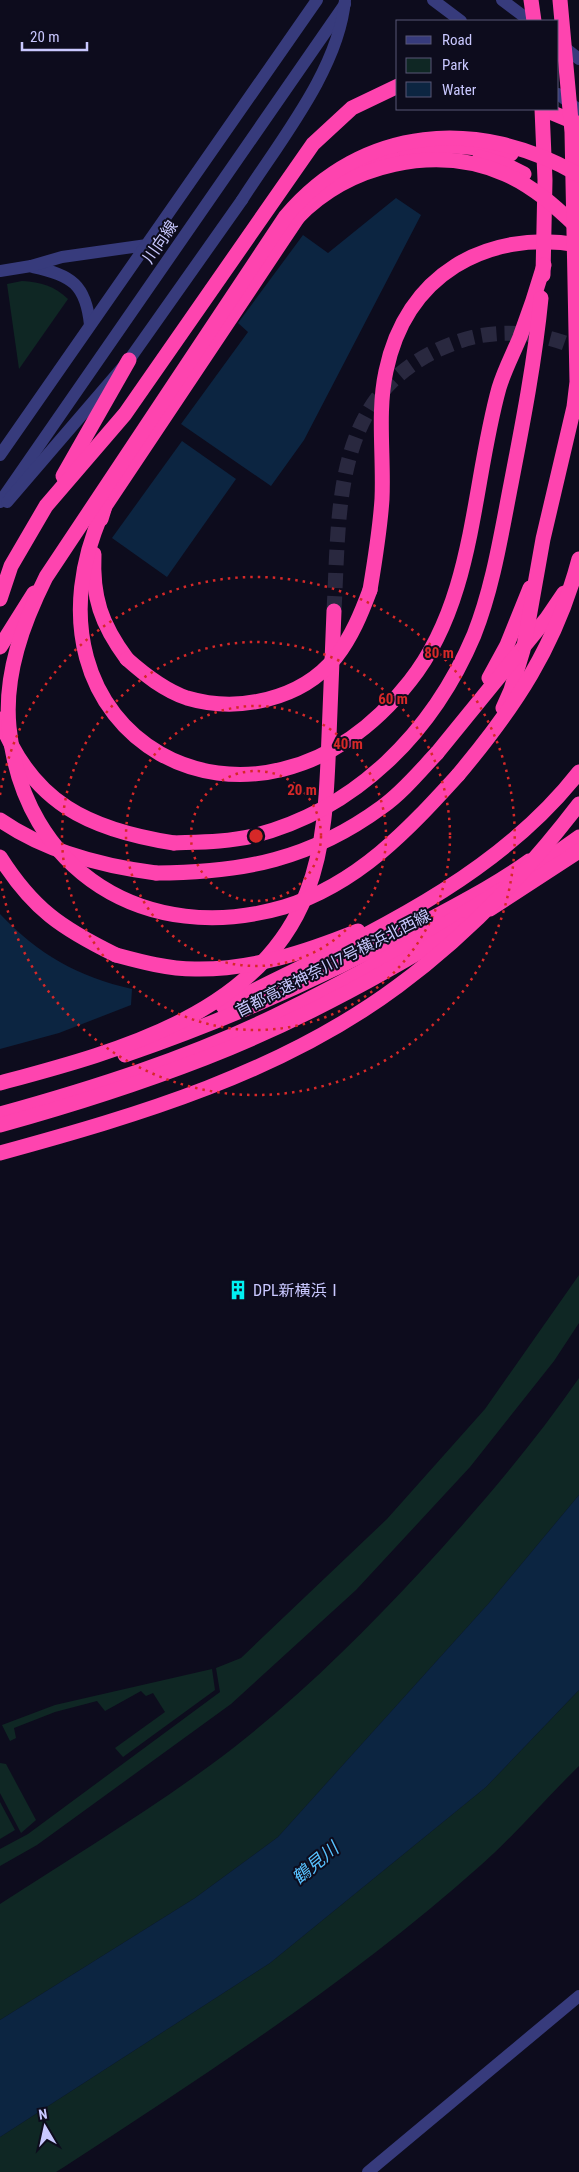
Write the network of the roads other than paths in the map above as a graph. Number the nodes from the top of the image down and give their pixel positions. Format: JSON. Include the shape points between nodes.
{"nodes":[{"id":1,"x":317,"y":0,"type":"edge"},
{"id":2,"x":346,"y":0,"type":"edge"},
{"id":3,"x":433,"y":0,"type":"edge"},
{"id":4,"x":502,"y":0,"type":"edge"},
{"id":5,"x":532,"y":0,"type":"edge"},
{"id":6,"x":560,"y":0,"type":"edge"},
{"id":7,"x":460,"y":20,"type":"edge"},
{"id":8,"x":529,"y":20,"type":"edge"},
{"id":9,"x":534,"y":20,"type":"edge"},
{"id":10,"x":559,"y":44,"type":"edge"},
{"id":11,"x":579,"y":59,"type":"edge"},
{"id":12,"x":396,"y":87,"type":"edge"},
{"id":13,"x":559,"y":95,"type":"edge"},
{"id":14,"x":542,"y":110,"type":"edge"},
{"id":15,"x":544,"y":110,"type":"edge"},
{"id":16,"x":579,"y":110,"type":"edge"},
{"id":17,"x":579,"y":124,"type":"edge"},
{"id":18,"x":579,"y":175,"type":"edge"},
{"id":19,"x":579,"y":185,"type":"edge"},
{"id":20,"x":579,"y":217,"type":"edge"},
{"id":21,"x":290,"y":218,"type":"junction"},
{"id":22,"x":579,"y":229,"type":"edge"},
{"id":23,"x":147,"y":245,"type":"junction"},
{"id":24,"x":579,"y":245,"type":"edge"},
{"id":25,"x":544,"y":265,"type":"junction"},
{"id":26,"x":31,"y":266,"type":"junction"},
{"id":27,"x":0,"y":271,"type":"edge"},
{"id":28,"x":90,"y":325,"type":"junction"},
{"id":29,"x":130,"y":360,"type":"junction"},
{"id":30,"x":0,"y":454,"type":"edge"},
{"id":31,"x":0,"y":502,"type":"edge"},
{"id":32,"x":46,"y":506,"type":"junction"},
{"id":33,"x":105,"y":506,"type":"junction"},
{"id":34,"x":0,"y":510,"type":"edge"},
{"id":35,"x":543,"y":539,"type":"junction"},
{"id":36,"x":579,"y":558,"type":"edge"},
{"id":37,"x":46,"y":577,"type":"junction"},
{"id":38,"x":0,"y":599,"type":"edge"},
{"id":39,"x":334,"y":611,"type":"tunnel mouth"},
{"id":40,"x":524,"y":646,"type":"junction"},
{"id":41,"x":0,"y":647,"type":"edge"},
{"id":42,"x":0,"y":719,"type":"edge"},
{"id":43,"x":437,"y":753,"type":"junction"},
{"id":44,"x":579,"y":760,"type":"edge"},
{"id":45,"x":579,"y":772,"type":"edge"},
{"id":46,"x":458,"y":775,"type":"junction"},
{"id":47,"x":579,"y":804,"type":"edge"},
{"id":48,"x":0,"y":820,"type":"edge"},
{"id":49,"x":579,"y":825,"type":"edge"},
{"id":50,"x":579,"y":837,"type":"edge"},
{"id":51,"x":579,"y":852,"type":"edge"},
{"id":52,"x":0,"y":857,"type":"edge"},
{"id":53,"x":128,"y":1054,"type":"junction"},
{"id":54,"x":0,"y":1083,"type":"edge"},
{"id":55,"x":0,"y":1094,"type":"edge"},
{"id":56,"x":0,"y":1114,"type":"edge"},
{"id":57,"x":0,"y":1126,"type":"edge"},
{"id":58,"x":0,"y":1153,"type":"edge"},
{"id":59,"x":579,"y":1996,"type":"edge"},
{"id":60,"x":368,"y":2172,"type":"edge"}],
"edges":[{"from":1,"to":23,"type":"street","name":"川向線"},
{"from":2,"to":29,"type":"street","bridge":true,"via":[[335,48],[317,84],[242,200]]},
{"from":2,"to":31,"type":"street","name":"川向線"},
{"from":3,"to":7,"type":"street"},
{"from":4,"to":8,"type":"street"},
{"from":5,"to":9,"type":"highway"},
{"from":6,"to":35,"type":"highway","bridge":true,"via":[[572,132],[577,382]]},
{"from":10,"to":11,"type":"street"},
{"from":12,"to":32,"type":"highway","via":[[352,108],[313,144],[125,414]]},
{"from":13,"to":16,"type":"street"},
{"from":14,"to":25,"type":"highway","bridge":true},
{"from":15,"to":17,"type":"highway"},
{"from":18,"to":21,"type":"highway","bridge":true,"via":[[531,152],[495,143],[462,139],[412,141],[367,154],[338,168],[315,186]]},
{"from":19,"to":21,"type":"highway","bridge":true,"via":[[547,168],[495,151],[446,146],[414,148],[355,167]]},
{"from":20,"to":21,"type":"highway","bridge":true,"via":[[538,184],[510,167],[478,156],[444,152],[407,155],[352,170],[317,190]]},
{"from":21,"to":22,"type":"highway","bridge":true,"via":[[355,177],[408,162],[444,160],[477,165],[506,175],[550,203]]},
{"from":21,"to":33,"type":"highway"},
{"from":21,"to":37,"type":"highway","bridge":true},
{"from":23,"to":26,"type":"street","via":[[62,257]]},
{"from":23,"to":28,"type":"street","name":"川向線"},
{"from":24,"to":33,"type":"highway","bridge":true,"via":[[528,241],[474,255],[430,286],[414,305],[391,349],[386,372],[382,499],[370,590],[359,620],[335,658],[300,686],[278,697],[232,705],[209,703],[164,688],[127,659],[102,619],[96,597],[94,550]]},
{"from":25,"to":33,"type":"highway","bridge":true,"via":[[529,314],[500,386],[467,544],[444,622],[412,679],[391,704],[346,743],[320,758],[290,769],[228,776],[172,761],[129,731],[92,675],[79,618],[82,573]]},
{"from":25,"to":42,"type":"highway","bridge":true,"via":[[526,407],[497,555],[474,634],[437,703],[388,763],[328,807],[291,824],[251,836],[174,843],[104,827],[48,794],[10,747]]},
{"from":26,"to":27,"type":"street"},
{"from":26,"to":28,"type":"street","via":[[62,274],[75,284],[85,295]]},
{"from":28,"to":30,"type":"street","name":"川向線"},
{"from":29,"to":32,"type":"highway"},
{"from":29,"to":34,"type":"street"},
{"from":32,"to":38,"type":"highway","via":[[11,566]]},
{"from":35,"to":40,"type":"highway","bridge":true},
{"from":35,"to":43,"type":"highway","bridge":true,"via":[[522,611],[507,645],[487,681]]},
{"from":36,"to":40,"type":"highway","via":[[562,596]]},
{"from":36,"to":46,"type":"highway","via":[[564,610],[539,663],[504,718]]},
{"from":37,"to":41,"type":"highway","bridge":true},
{"from":37,"to":46,"type":"highway","bridge":true,"via":[[30,608],[17,648],[10,687],[9,725],[14,763],[42,828],[62,855],[90,880],[122,899],[160,913],[202,919],[244,916],[285,906],[324,891],[356,873],[386,850]]},
{"from":39,"to":54,"type":"highway","via":[[327,783],[322,825],[308,891],[280,945],[243,983],[216,1002],[175,1023],[122,1046]]},
{"from":40,"to":43,"type":"highway"},
{"from":40,"to":46,"type":"highway","via":[[502,709]]},
{"from":43,"to":48,"type":"highway","bridge":true,"via":[[384,806],[351,828],[316,846],[238,869],[156,873],[114,868],[41,843]]},
{"from":44,"to":52,"type":"highway","bridge":true,"via":[[527,818],[486,853],[402,910],[315,948],[236,967],[194,970],[154,965],[116,954],[82,938],[47,914],[18,886]]},
{"from":45,"to":53,"type":"highway","via":[[560,796],[517,838],[471,873],[379,928]]},
{"from":47,"to":58,"type":"highway","bridge":true,"via":[[505,893],[399,986],[350,1018],[235,1077],[165,1104]]},
{"from":49,"to":53,"type":"highway","name":"首都高速神奈川7号横浜北西線","bridge":true,"via":[[521,867],[387,943],[300,985]]},
{"from":50,"to":56,"type":"highway","name":"首都高速神奈川7号横浜北西線","bridge":true,"via":[[526,875],[404,949],[275,1016],[130,1074]]},
{"from":51,"to":57,"type":"highway","via":[[411,958],[280,1025],[135,1084]]},
{"from":53,"to":55,"type":"highway","name":"首都高速神奈川7号横浜北西線"},
{"from":59,"to":60,"type":"street"}]}
